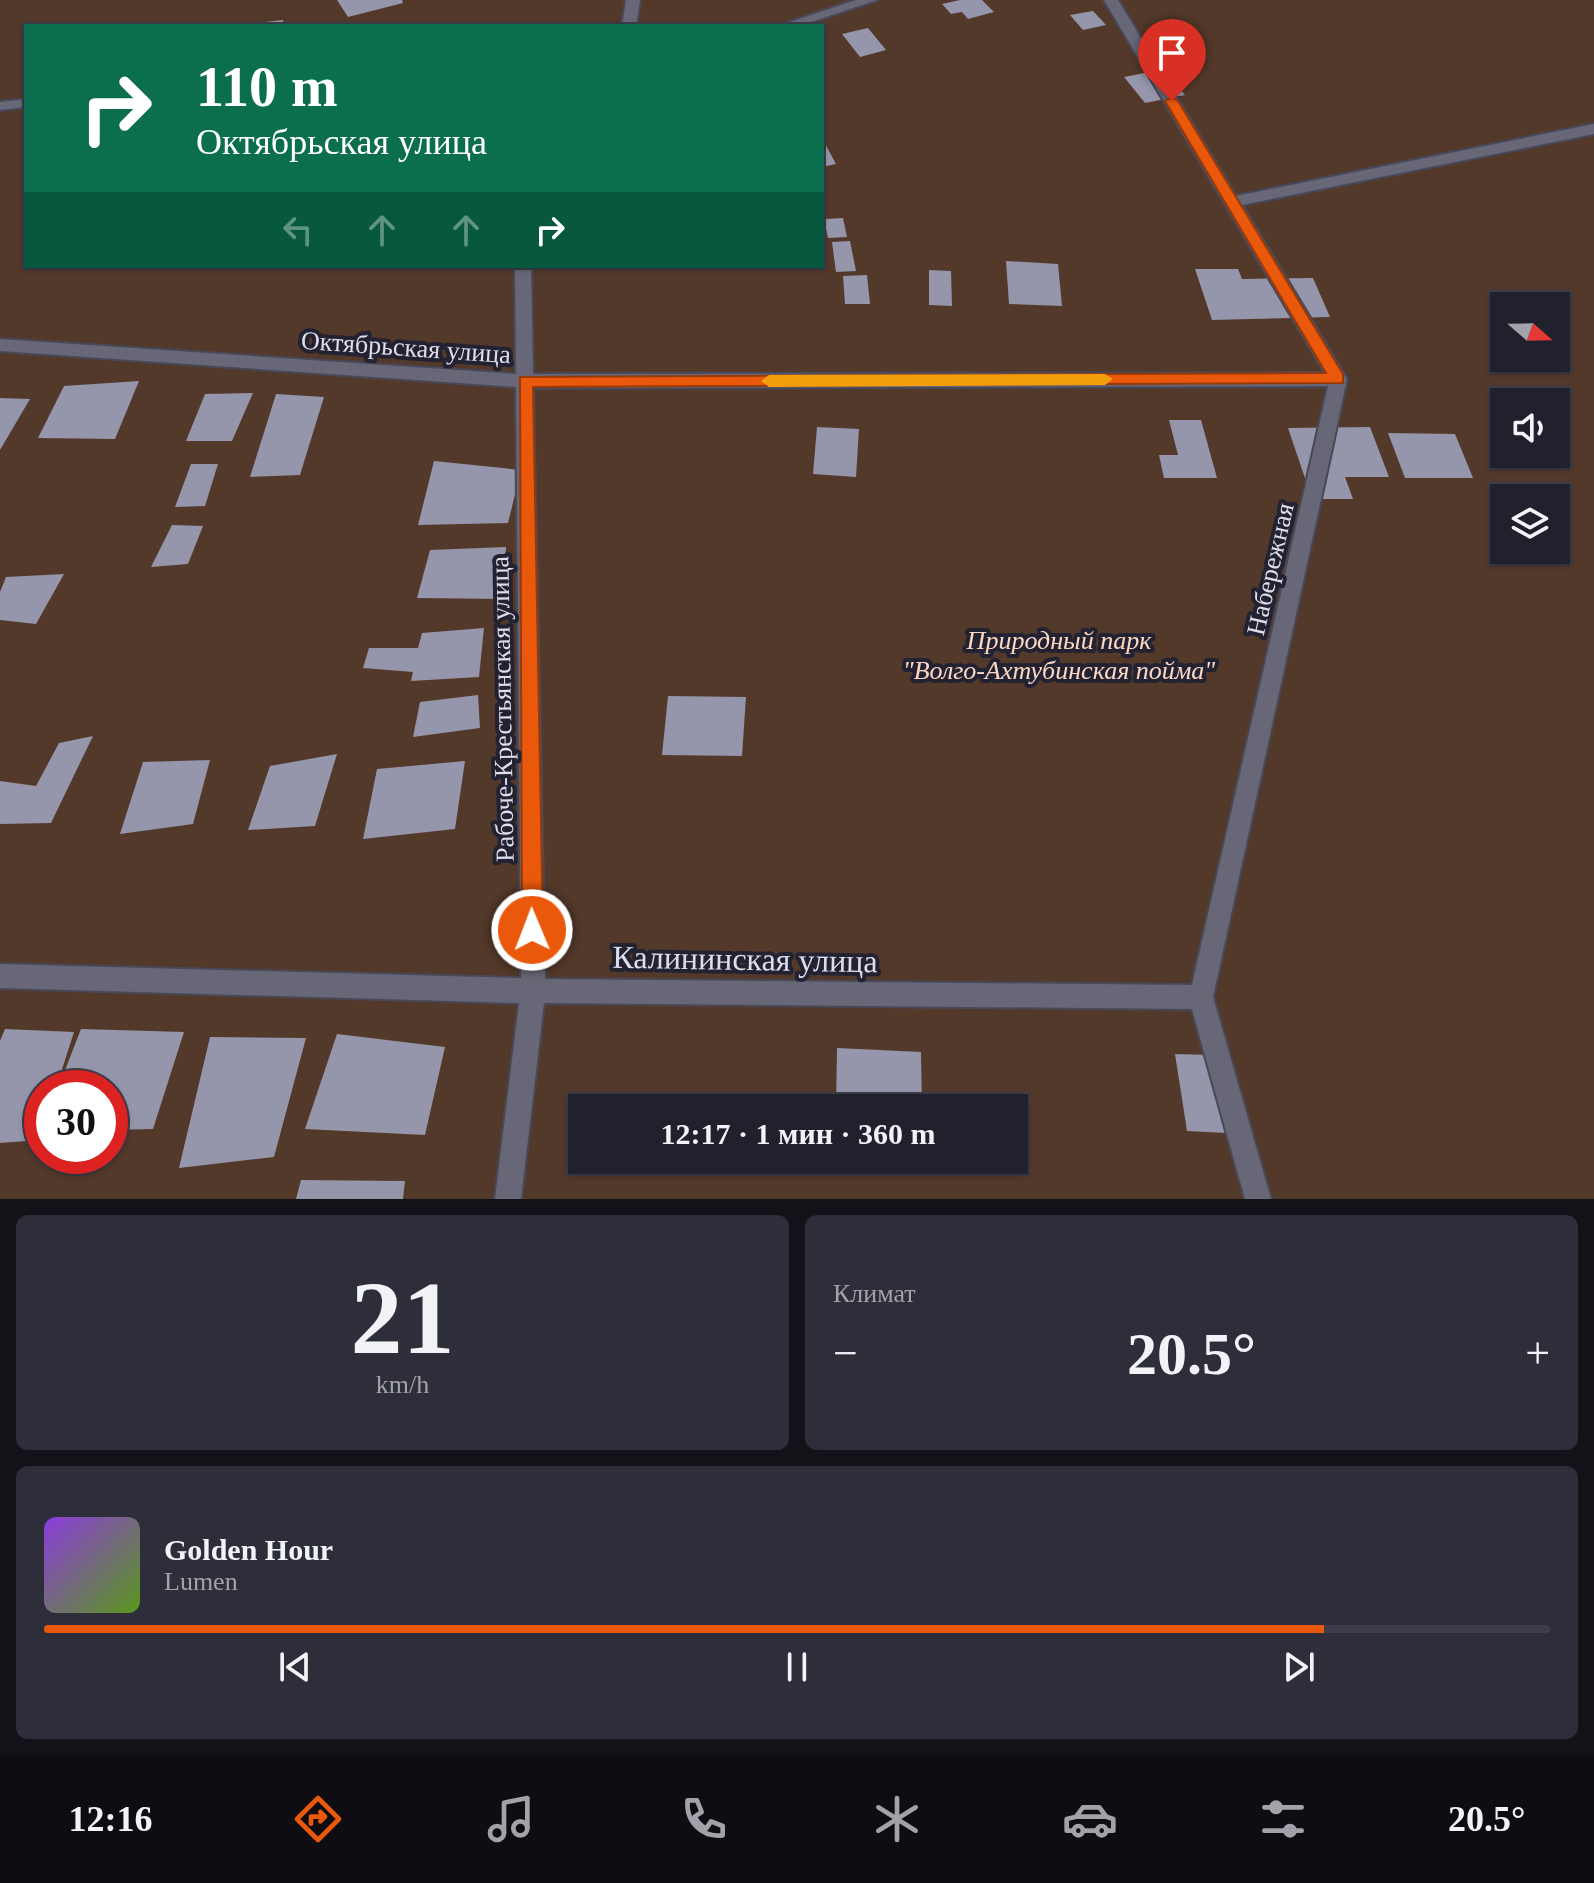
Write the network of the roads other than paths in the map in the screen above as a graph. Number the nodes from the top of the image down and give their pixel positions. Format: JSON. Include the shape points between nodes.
{"nodes":[{"id":1,"x":633,"y":0,"type":"edge"},
{"id":2,"x":870,"y":0,"type":"edge"},
{"id":3,"x":1111,"y":0,"type":"edge"},
{"id":4,"x":629,"y":24,"type":"edge"},
{"id":5,"x":792,"y":24,"type":"edge"},
{"id":6,"x":24,"y":103,"type":"edge"},
{"id":7,"x":0,"y":106,"type":"edge"},
{"id":8,"x":1594,"y":129,"type":"edge"},
{"id":9,"x":1232,"y":202,"type":"junction"},
{"id":10,"x":523,"y":268,"type":"edge"},
{"id":11,"x":0,"y":345,"type":"edge"},
{"id":12,"x":1338,"y":379,"type":"junction"},
{"id":13,"x":525,"y":381,"type":"junction"},
{"id":14,"x":0,"y":976,"type":"edge"},
{"id":15,"x":533,"y":991,"type":"junction"},
{"id":16,"x":1201,"y":997,"type":"junction"},
{"id":17,"x":508,"y":1199,"type":"edge"},
{"id":18,"x":1258,"y":1199,"type":"edge"}],
"edges":[{"from":1,"to":4,"type":"street"},
{"from":2,"to":5,"type":"street"},
{"from":3,"to":9,"type":"street"},
{"from":6,"to":7,"type":"street"},
{"from":8,"to":9,"type":"street"},
{"from":9,"to":12,"type":"street"},
{"from":10,"to":13,"type":"street","name":"Рабоче-Крестьянская улица"},
{"from":11,"to":13,"type":"street","name":"Октябрьская улица"},
{"from":12,"to":13,"type":"street","name":"Октябрьская улица"},
{"from":12,"to":16,"type":"street","name":"Набережная"},
{"from":13,"to":15,"type":"street","name":"Рабоче-Крестьянская улица"},
{"from":14,"to":15,"type":"street","name":"Калининская улица"},
{"from":15,"to":16,"type":"street","name":"Калининская улица"},
{"from":15,"to":17,"type":"street","name":"Рабоче-Крестьянская улица"},
{"from":16,"to":18,"type":"street","name":"Набережная"}]}
